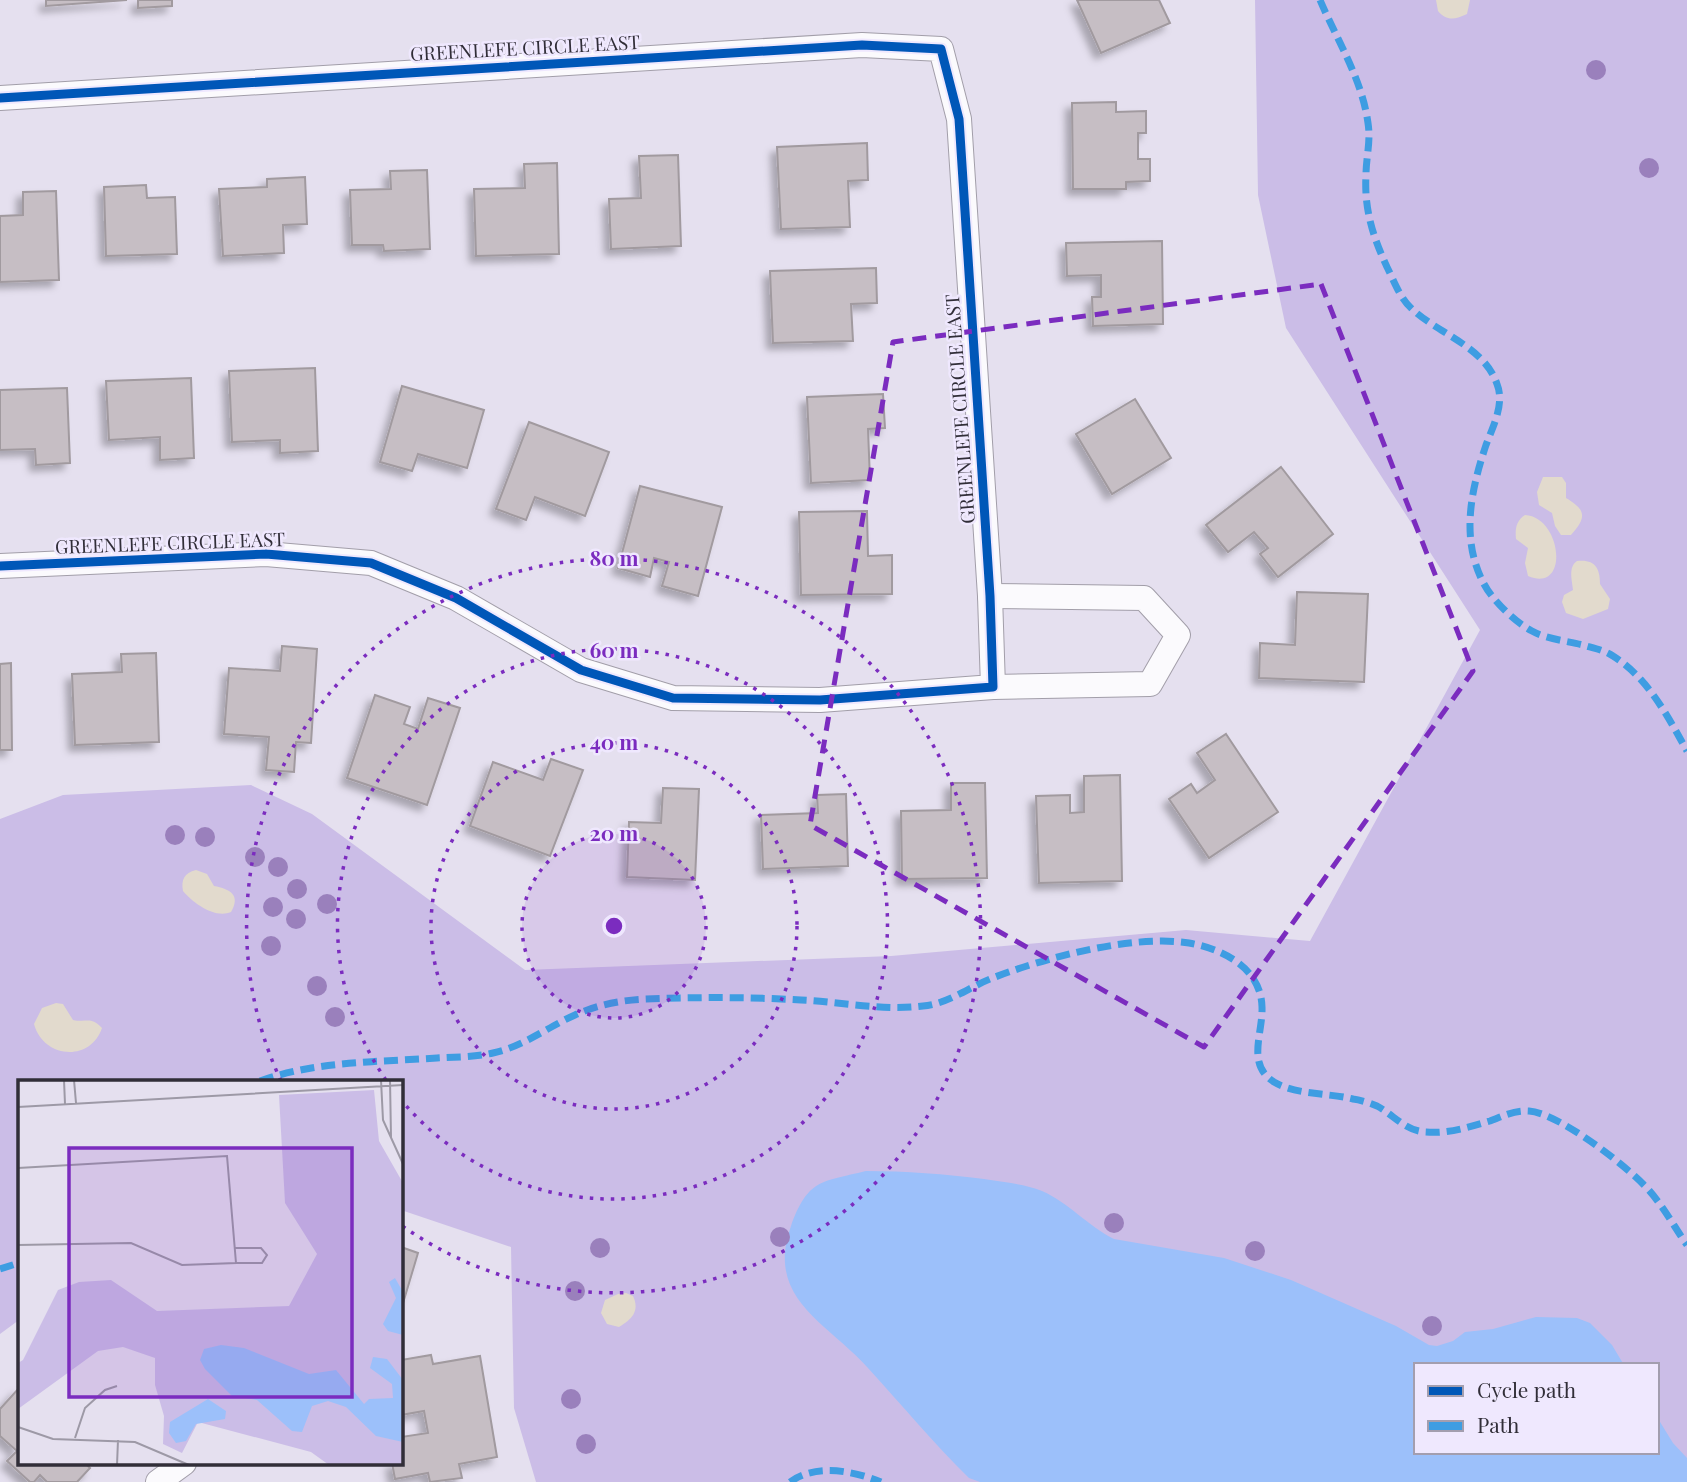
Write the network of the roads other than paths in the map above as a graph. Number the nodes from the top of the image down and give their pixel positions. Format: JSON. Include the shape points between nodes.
{"nodes":[{"id":1,"x":0,"y":98,"type":"edge"},
{"id":2,"x":0,"y":566,"type":"edge"},
{"id":3,"x":990,"y":596,"type":"junction"},
{"id":4,"x":993,"y":687,"type":"junction"},
{"id":5,"x":183,"y":1464,"type":"edge"},
{"id":6,"x":158,"y":1482,"type":"edge"}],
"edges":[{"from":1,"to":3,"type":"street","name":"GREENLEFE CIRCLE EAST","via":[[862,45],[941,49],[959,119]]},
{"from":2,"to":4,"type":"street","name":"GREENLEFE CIRCLE EAST","via":[[266,554],[371,563],[456,598],[581,670],[673,698],[820,700]]},
{"from":3,"to":4,"type":"street","name":"GREENLEFE CIRCLE EAST"},
{"from":3,"to":4,"type":"street","name":"GREENLEFE CIRCLE EAST","via":[[1144,598],[1178,635],[1150,684]]},
{"from":5,"to":6,"type":"street"}]}
